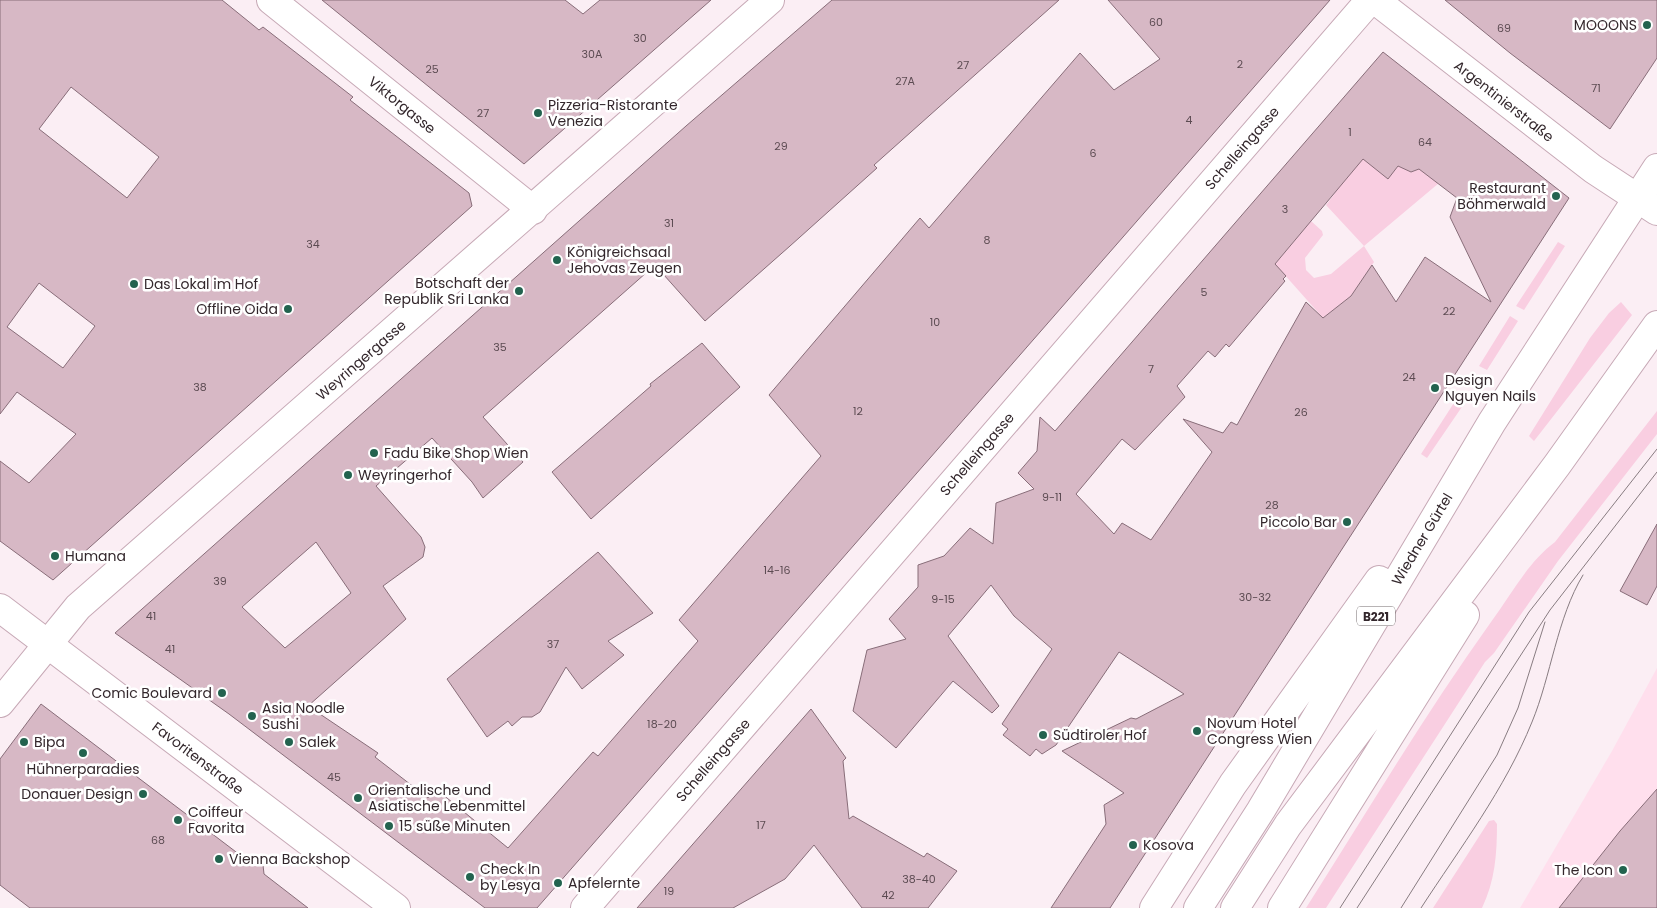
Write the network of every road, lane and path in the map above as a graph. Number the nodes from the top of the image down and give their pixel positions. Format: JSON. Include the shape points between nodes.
{"nodes":[{"id":1,"x":271,"y":0,"type":"edge"},
{"id":2,"x":770,"y":0,"type":"edge"},
{"id":3,"x":1370,"y":0,"type":"edge"},
{"id":4,"x":1375,"y":0,"type":"edge"},
{"id":5,"x":1657,"y":168,"type":"edge"},
{"id":6,"x":1647,"y":205,"type":"edge"},
{"id":7,"x":532,"y":210,"type":"junction"},
{"id":8,"x":1657,"y":326,"type":"edge"},
{"id":9,"x":1492,"y":422,"type":"junction"},
{"id":10,"x":1557,"y":465,"type":"junction"},
{"id":11,"x":0,"y":608,"type":"edge"},
{"id":12,"x":48,"y":645,"type":"junction"},
{"id":13,"x":0,"y":702,"type":"edge"},
{"id":14,"x":396,"y":908,"type":"edge"},
{"id":15,"x":585,"y":908,"type":"edge"},
{"id":16,"x":1154,"y":908,"type":"edge"},
{"id":17,"x":1198,"y":908,"type":"edge"},
{"id":18,"x":1235,"y":908,"type":"edge"},
{"id":19,"x":1282,"y":908,"type":"edge"}],
"edges":[{"from":1,"to":7,"type":"main road","name":"Viktorgasse"},
{"from":2,"to":7,"type":"main road","name":"Weyringergasse"},
{"from":3,"to":15,"type":"main road","name":"Schelleingasse"},
{"from":4,"to":6,"type":"main road","name":"Argentinierstraße","via":[[1570,152]]},
{"from":5,"to":6,"type":"main road","name":"Wiedner Gürtel","number":"B221"},
{"from":6,"to":9,"type":"main road","name":"Wiedner Gürtel","number":"B221"},
{"from":7,"to":12,"type":"main road","name":"Weyringergasse","via":[[78,607]]},
{"from":8,"to":10,"type":"main road"},
{"from":9,"to":16,"type":"main road","via":[[1233,784]]},
{"from":9,"to":17,"type":"main road","name":"Wiedner Gürtel","number":"B221","via":[[1261,810]]},
{"from":10,"to":18,"type":"main road","via":[[1288,826]]},
{"from":10,"to":19,"type":"main road"},
{"from":11,"to":12,"type":"main road","name":"Favoritenstraße"},
{"from":12,"to":13,"type":"main road","name":"Weyringergasse"},
{"from":12,"to":14,"type":"main road","name":"Favoritenstraße"}]}
